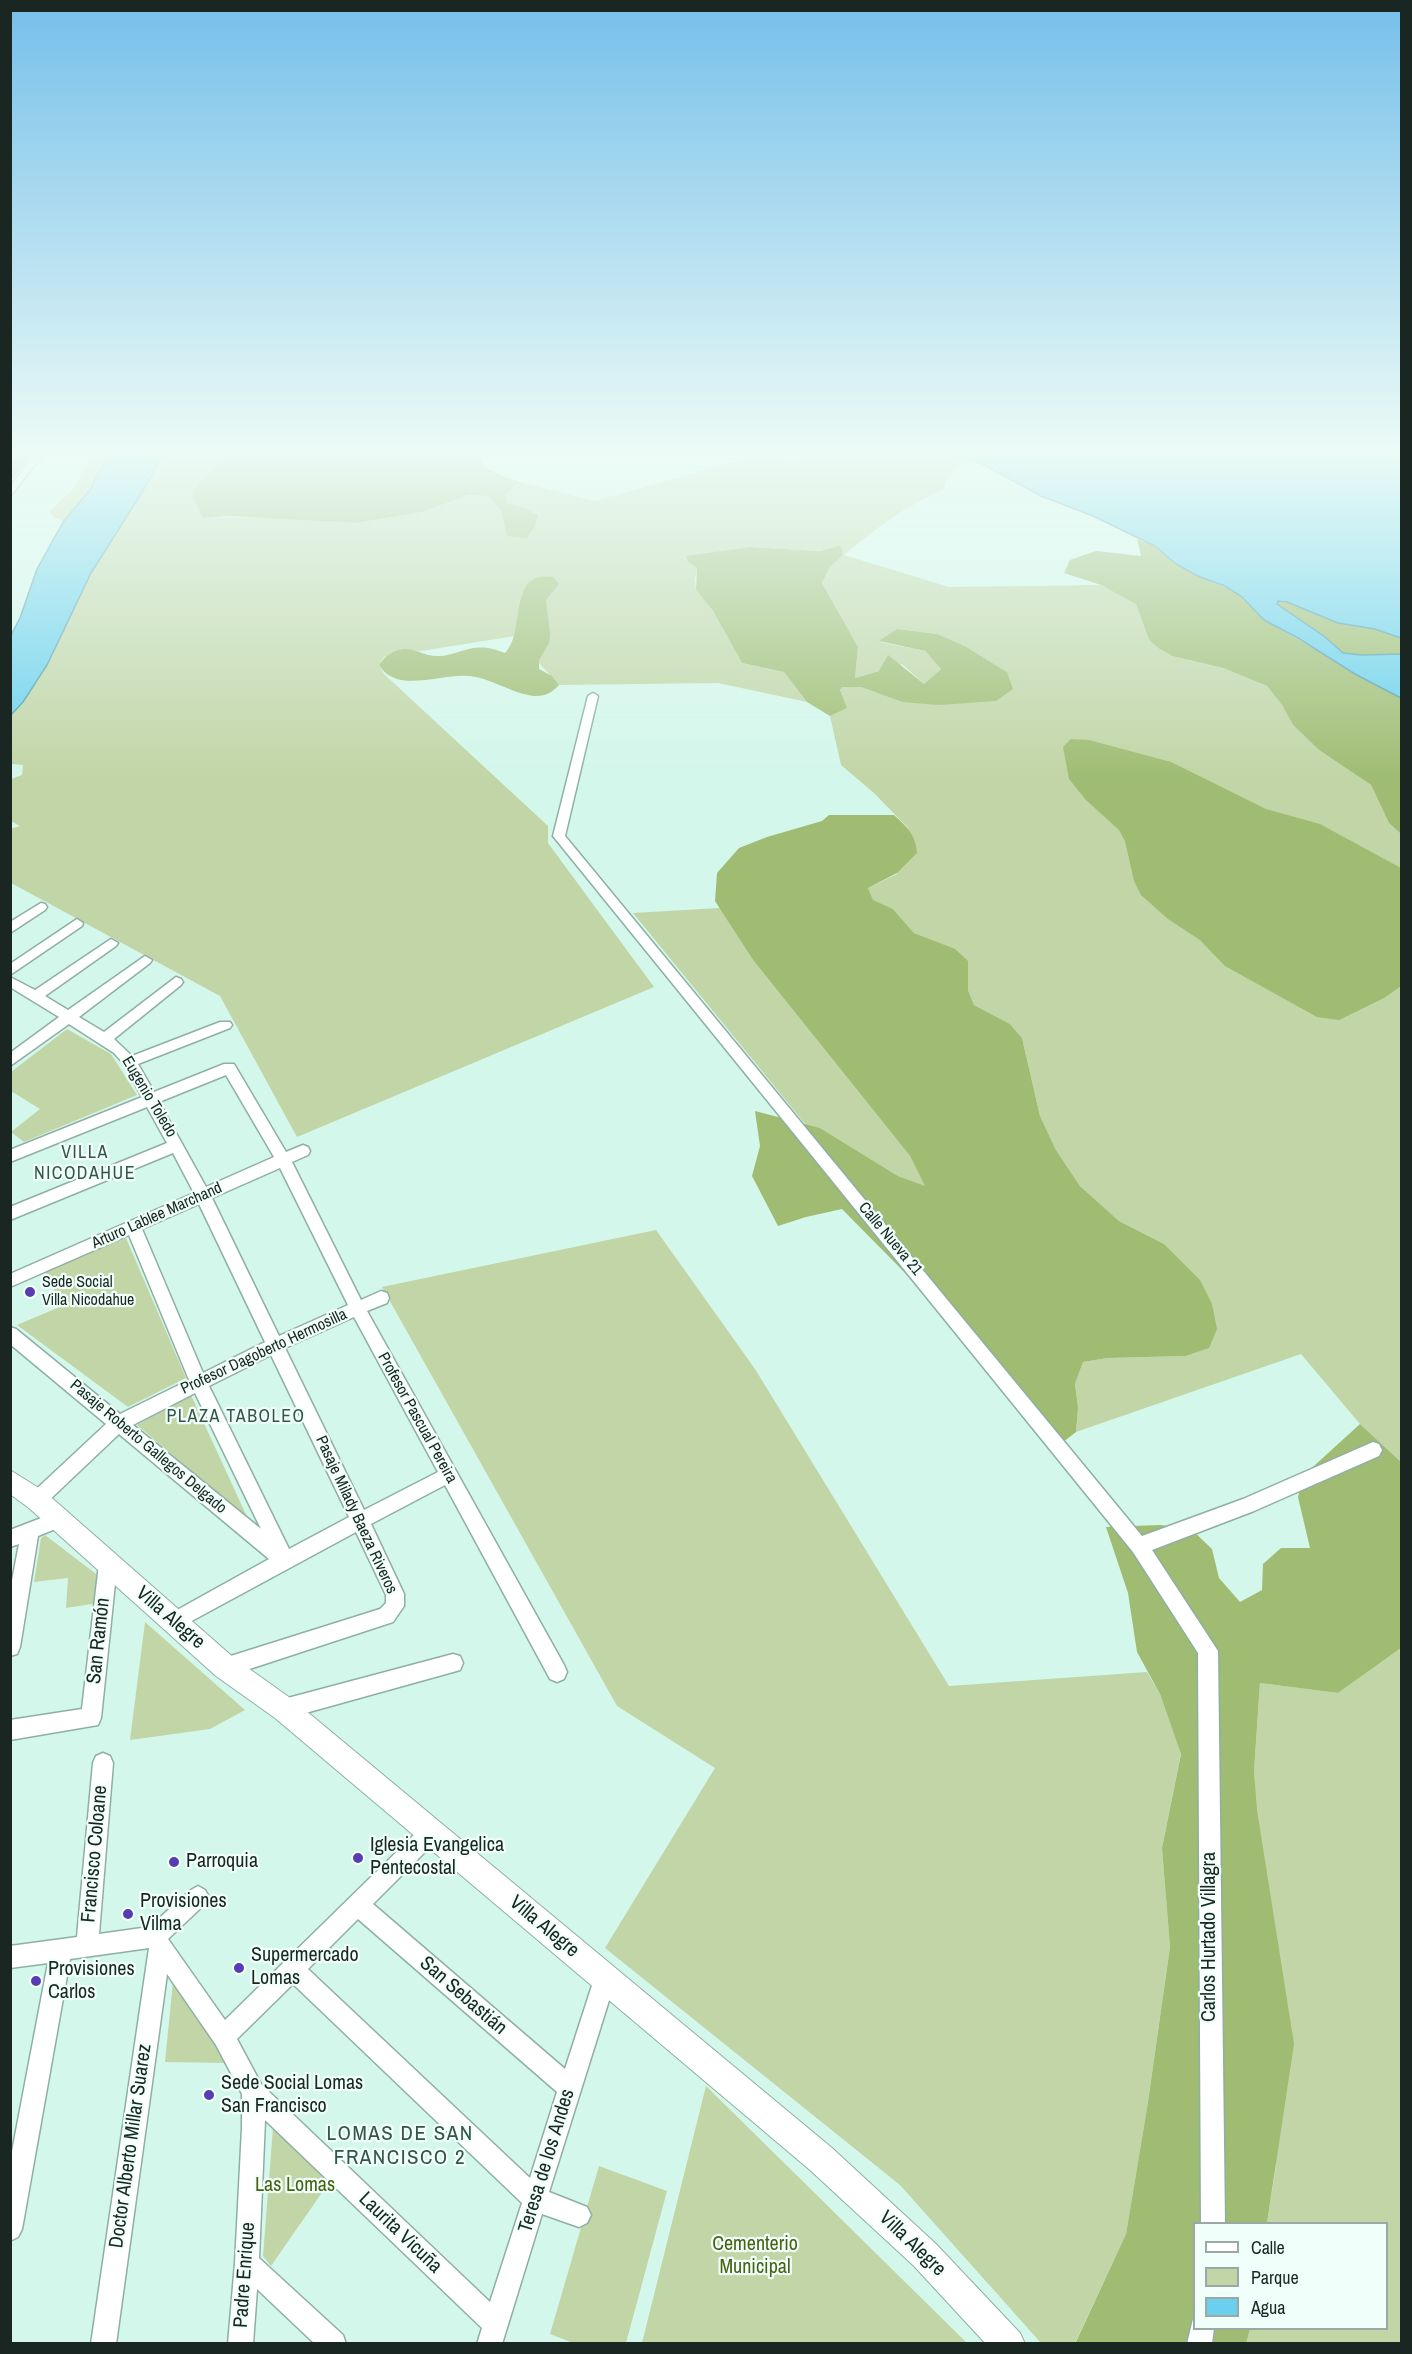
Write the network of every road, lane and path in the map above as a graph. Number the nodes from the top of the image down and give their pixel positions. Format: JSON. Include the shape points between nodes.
{"nodes":[{"id":1,"x":593,"y":696,"type":"dead end"},
{"id":2,"x":41,"y":907,"type":"dead end"},
{"id":3,"x":77,"y":922,"type":"dead end"},
{"id":4,"x":10,"y":929,"type":"edge"},
{"id":5,"x":111,"y":943,"type":"dead end"},
{"id":6,"x":145,"y":960,"type":"dead end"},
{"id":7,"x":10,"y":971,"type":"edge"},
{"id":8,"x":10,"y":981,"type":"edge"},
{"id":9,"x":176,"y":982,"type":"dead end"},
{"id":10,"x":36,"y":996,"type":"junction"},
{"id":11,"x":69,"y":1017,"type":"junction"},
{"id":12,"x":225,"y":1025,"type":"dead end"},
{"id":13,"x":105,"y":1039,"type":"junction"},
{"id":14,"x":10,"y":1061,"type":"edge"},
{"id":15,"x":130,"y":1062,"type":"junction"},
{"id":16,"x":151,"y":1099,"type":"junction"},
{"id":17,"x":177,"y":1145,"type":"junction"},
{"id":18,"x":303,"y":1151,"type":"dead end"},
{"id":19,"x":10,"y":1156,"type":"edge"},
{"id":20,"x":284,"y":1160,"type":"junction"},
{"id":21,"x":203,"y":1195,"type":"junction"},
{"id":22,"x":10,"y":1214,"type":"edge"},
{"id":23,"x":132,"y":1226,"type":"junction"},
{"id":24,"x":10,"y":1281,"type":"edge"},
{"id":25,"x":381,"y":1298,"type":"dead end"},
{"id":26,"x":357,"y":1308,"type":"junction"},
{"id":27,"x":10,"y":1334,"type":"edge"},
{"id":28,"x":275,"y":1345,"type":"junction"},
{"id":29,"x":198,"y":1382,"type":"junction"},
{"id":30,"x":119,"y":1423,"type":"junction"},
{"id":31,"x":1373,"y":1450,"type":"dead end"},
{"id":32,"x":448,"y":1475,"type":"junction"},
{"id":33,"x":10,"y":1479,"type":"edge"},
{"id":34,"x":37,"y":1500,"type":"junction"},
{"id":35,"x":57,"y":1520,"type":"junction"},
{"id":36,"x":360,"y":1522,"type":"junction"},
{"id":37,"x":30,"y":1532,"type":"junction"},
{"id":38,"x":10,"y":1539,"type":"edge"},
{"id":39,"x":1138,"y":1546,"type":"junction"},
{"id":40,"x":285,"y":1560,"type":"junction"},
{"id":41,"x":108,"y":1564,"type":"junction"},
{"id":42,"x":175,"y":1621,"type":"junction"},
{"id":43,"x":10,"y":1647,"type":"edge"},
{"id":44,"x":1208,"y":1651,"type":"joint"},
{"id":45,"x":453,"y":1663,"type":"dead end"},
{"id":46,"x":225,"y":1667,"type":"junction"},
{"id":47,"x":557,"y":1672,"type":"dead end"},
{"id":48,"x":284,"y":1709,"type":"junction"},
{"id":49,"x":10,"y":1730,"type":"edge"},
{"id":50,"x":104,"y":1763,"type":"dead end"},
{"id":51,"x":430,"y":1833,"type":"junction"},
{"id":52,"x":198,"y":1897,"type":"dead end"},
{"id":53,"x":358,"y":1905,"type":"junction"},
{"id":54,"x":157,"y":1942,"type":"junction"},
{"id":55,"x":87,"y":1945,"type":"junction"},
{"id":56,"x":61,"y":1949,"type":"junction"},
{"id":57,"x":10,"y":1957,"type":"edge"},
{"id":58,"x":293,"y":1968,"type":"junction"},
{"id":59,"x":605,"y":1978,"type":"junction"},
{"id":60,"x":224,"y":2037,"type":"junction"},
{"id":61,"x":569,"y":2087,"type":"junction"},
{"id":62,"x":253,"y":2092,"type":"junction"},
{"id":63,"x":535,"y":2199,"type":"junction"},
{"id":64,"x":579,"y":2215,"type":"dead end"},
{"id":65,"x":1213,"y":2222,"type":"edge"},
{"id":66,"x":10,"y":2229,"type":"edge"},
{"id":67,"x":247,"y":2264,"type":"junction"},
{"id":68,"x":492,"y":2334,"type":"edge"},
{"id":69,"x":103,"y":2343,"type":"edge"},
{"id":70,"x":240,"y":2343,"type":"edge"},
{"id":71,"x":334,"y":2343,"type":"edge"},
{"id":72,"x":1009,"y":2343,"type":"edge"}],
"edges":[{"from":1,"to":39,"type":"street","name":"Calle Nueva 21","via":[[559,836]]},
{"from":2,"to":4,"type":"street"},
{"from":3,"to":7,"type":"street"},
{"from":5,"to":10,"type":"street"},
{"from":6,"to":11,"type":"street"},
{"from":8,"to":10,"type":"street","name":"Eugenio Toledo"},
{"from":9,"to":13,"type":"street"},
{"from":10,"to":11,"type":"street","name":"Eugenio Toledo"},
{"from":11,"to":13,"type":"street","name":"Eugenio Toledo"},
{"from":11,"to":14,"type":"street"},
{"from":12,"to":15,"type":"street"},
{"from":13,"to":15,"type":"street","name":"Eugenio Toledo"},
{"from":15,"to":16,"type":"street","name":"Eugenio Toledo"},
{"from":16,"to":17,"type":"street","name":"Eugenio Toledo"},
{"from":16,"to":19,"type":"street"},
{"from":16,"to":20,"type":"street","name":"Profesor Pascual Pereira","via":[[229,1068]]},
{"from":17,"to":21,"type":"street","name":"Eugenio Toledo"},
{"from":17,"to":22,"type":"street"},
{"from":18,"to":20,"type":"street","name":"Arturo Lablee Marchand"},
{"from":20,"to":21,"type":"street","name":"Arturo Lablee Marchand"},
{"from":20,"to":26,"type":"street","name":"Profesor Pascual Pereira"},
{"from":21,"to":23,"type":"street","name":"Arturo Lablee Marchand"},
{"from":21,"to":28,"type":"street","name":"Pasaje Milady Baeza Riveros"},
{"from":23,"to":24,"type":"street","name":"Arturo Lablee Marchand"},
{"from":23,"to":29,"type":"street"},
{"from":25,"to":26,"type":"street","name":"Profesor Dagoberto Hermosilla"},
{"from":26,"to":28,"type":"street","name":"Profesor Dagoberto Hermosilla"},
{"from":26,"to":32,"type":"street","name":"Profesor Pascual Pereira"},
{"from":27,"to":30,"type":"street","name":"Pasaje Roberto Gallegos Delgado"},
{"from":28,"to":29,"type":"street","name":"Profesor Dagoberto Hermosilla"},
{"from":28,"to":36,"type":"street","name":"Pasaje Milady Baeza Riveros"},
{"from":29,"to":30,"type":"street","name":"Profesor Dagoberto Hermosilla"},
{"from":29,"to":40,"type":"street"},
{"from":30,"to":34,"type":"street","name":"Profesor Dagoberto Hermosilla"},
{"from":30,"to":40,"type":"street","name":"Pasaje Roberto Gallegos Delgado"},
{"from":31,"to":39,"type":"street","via":[[1248,1505]]},
{"from":32,"to":36,"type":"street"},
{"from":32,"to":47,"type":"street","name":"Profesor Pascual Pereira"},
{"from":33,"to":34,"type":"main road","name":"Villa Alegre"},
{"from":34,"to":35,"type":"main road","name":"Villa Alegre"},
{"from":35,"to":37,"type":"street"},
{"from":35,"to":41,"type":"main road","name":"Villa Alegre"},
{"from":36,"to":40,"type":"street"},
{"from":36,"to":46,"type":"street","name":"Pasaje Milady Baeza Riveros","via":[[395,1594],[394,1609],[386,1616]]},
{"from":37,"to":38,"type":"street"},
{"from":37,"to":43,"type":"street"},
{"from":39,"to":44,"type":"street","name":"Calle Nueva 21"},
{"from":40,"to":42,"type":"street"},
{"from":41,"to":42,"type":"main road","name":"Villa Alegre"},
{"from":41,"to":49,"type":"street","name":"San Ramón","via":[[91,1718]]},
{"from":42,"to":46,"type":"main road","name":"Villa Alegre"},
{"from":44,"to":65,"type":"street","name":"Carlos Hurtado Villagra"},
{"from":45,"to":48,"type":"street"},
{"from":46,"to":48,"type":"main road","name":"Villa Alegre"},
{"from":48,"to":51,"type":"main road","name":"Villa Alegre"},
{"from":50,"to":55,"type":"street","name":"Francisco Coloane"},
{"from":51,"to":53,"type":"street"},
{"from":51,"to":59,"type":"main road","name":"Villa Alegre"},
{"from":52,"to":54,"type":"street"},
{"from":53,"to":58,"type":"street"},
{"from":53,"to":61,"type":"street","name":"San Sebastián"},
{"from":54,"to":55,"type":"street"},
{"from":54,"to":60,"type":"street","name":"Padre Enrique"},
{"from":54,"to":69,"type":"street","name":"Doctor Alberto Millar Suarez"},
{"from":55,"to":56,"type":"street"},
{"from":56,"to":57,"type":"street"},
{"from":56,"to":66,"type":"street"},
{"from":58,"to":60,"type":"street"},
{"from":58,"to":63,"type":"street"},
{"from":59,"to":61,"type":"street","name":"Teresa de los Andes"},
{"from":59,"to":72,"type":"main road","name":"Villa Alegre","via":[[821,2159],[925,2255]]},
{"from":60,"to":62,"type":"street","name":"Padre Enrique"},
{"from":61,"to":63,"type":"street","name":"Teresa de los Andes"},
{"from":62,"to":67,"type":"street","name":"Padre Enrique"},
{"from":62,"to":68,"type":"street","name":"Laurita Vicuña"},
{"from":63,"to":64,"type":"street"},
{"from":63,"to":68,"type":"street","name":"Teresa de los Andes"},
{"from":67,"to":70,"type":"street","name":"Padre Enrique"},
{"from":67,"to":71,"type":"street"}]}
